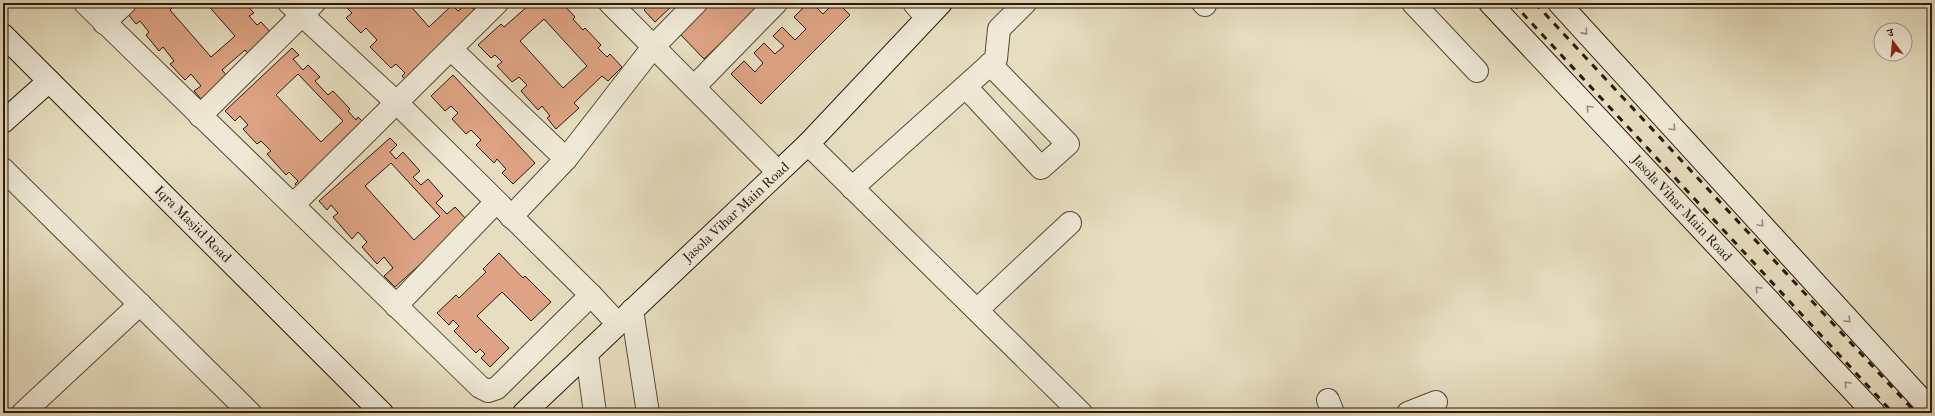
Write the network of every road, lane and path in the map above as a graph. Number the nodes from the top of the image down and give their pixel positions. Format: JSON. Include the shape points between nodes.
{"nodes":[{"id":1,"x":85,"y":3,"type":"edge"},
{"id":2,"x":125,"y":3,"type":"edge"},
{"id":3,"x":497,"y":3,"type":"edge"},
{"id":4,"x":610,"y":3,"type":"edge"},
{"id":5,"x":696,"y":3,"type":"edge"},
{"id":6,"x":776,"y":3,"type":"edge"},
{"id":7,"x":1025,"y":3,"type":"edge"},
{"id":8,"x":1413,"y":3,"type":"edge"},
{"id":9,"x":1490,"y":3,"type":"edge"},
{"id":10,"x":1559,"y":3,"type":"edge"},
{"id":11,"x":301,"y":7,"type":"edge"},
{"id":12,"x":927,"y":8,"type":"edge"},
{"id":13,"x":104,"y":23,"type":"junction"},
{"id":14,"x":3,"y":35,"type":"edge"},
{"id":15,"x":653,"y":47,"type":"junction"},
{"id":16,"x":451,"y":49,"type":"junction"},
{"id":17,"x":990,"y":64,"type":"junction"},
{"id":18,"x":1477,"y":71,"type":"dead end"},
{"id":19,"x":49,"y":81,"type":"junction"},
{"id":20,"x":694,"y":87,"type":"junction"},
{"id":21,"x":966,"y":87,"type":"junction"},
{"id":22,"x":396,"y":103,"type":"junction"},
{"id":23,"x":200,"y":116,"type":"junction"},
{"id":24,"x":3,"y":122,"type":"edge"},
{"id":25,"x":808,"y":144,"type":"junction"},
{"id":26,"x":566,"y":159,"type":"junction"},
{"id":27,"x":3,"y":169,"type":"edge"},
{"id":28,"x":778,"y":172,"type":"junction"},
{"id":29,"x":852,"y":188,"type":"junction"},
{"id":30,"x":496,"y":202,"type":"junction"},
{"id":31,"x":293,"y":205,"type":"junction"},
{"id":32,"x":511,"y":217,"type":"junction"},
{"id":33,"x":1070,"y":223,"type":"dead end"},
{"id":34,"x":591,"y":295,"type":"junction"},
{"id":35,"x":140,"y":304,"type":"junction"},
{"id":36,"x":396,"y":306,"type":"junction"},
{"id":37,"x":977,"y":310,"type":"junction"},
{"id":38,"x":625,"y":317,"type":"junction"},
{"id":39,"x":587,"y":354,"type":"junction"},
{"id":40,"x":1436,"y":402,"type":"dead end"},
{"id":41,"x":1932,"y":411,"type":"edge"},
{"id":42,"x":23,"y":413,"type":"edge"},
{"id":43,"x":250,"y":413,"type":"edge"},
{"id":44,"x":382,"y":413,"type":"edge"},
{"id":45,"x":524,"y":413,"type":"edge"},
{"id":46,"x":595,"y":413,"type":"edge"},
{"id":47,"x":648,"y":413,"type":"edge"},
{"id":48,"x":1081,"y":413,"type":"edge"},
{"id":49,"x":1408,"y":413,"type":"edge"},
{"id":50,"x":1874,"y":413,"type":"edge"}],
"edges":[{"from":1,"to":13,"type":"street"},
{"from":2,"to":13,"type":"street"},
{"from":3,"to":16,"type":"street"},
{"from":4,"to":15,"type":"street"},
{"from":5,"to":15,"type":"street"},
{"from":6,"to":20,"type":"street"},
{"from":7,"to":17,"type":"street","via":[[999,29],[996,59]]},
{"from":8,"to":18,"type":"street"},
{"from":50,"to":9,"type":"street","name":"Jasola Vihar Main Road","one_way":true},
{"from":10,"to":41,"type":"street","one_way":true},
{"from":11,"to":22,"type":"street"},
{"from":11,"to":23,"type":"street"},
{"from":12,"to":25,"type":"street","name":"Jasola Vihar Main Road"},
{"from":13,"to":23,"type":"street"},
{"from":14,"to":19,"type":"street","name":"Iqra Masjid Road"},
{"from":15,"to":20,"type":"street"},
{"from":15,"to":26,"type":"street"},
{"from":16,"to":22,"type":"street"},
{"from":16,"to":26,"type":"street"},
{"from":17,"to":21,"type":"street"},
{"from":17,"to":21,"type":"street","via":[[1068,144],[1041,168]]},
{"from":19,"to":24,"type":"street"},
{"from":19,"to":44,"type":"street","name":"Iqra Masjid Road"},
{"from":20,"to":28,"type":"street"},
{"from":21,"to":29,"type":"street"},
{"from":22,"to":30,"type":"street"},
{"from":22,"to":31,"type":"street"},
{"from":23,"to":31,"type":"street"},
{"from":25,"to":28,"type":"street","name":"Jasola Vihar Main Road"},
{"from":25,"to":29,"type":"street"},
{"from":26,"to":32,"type":"street"},
{"from":27,"to":35,"type":"street"},
{"from":28,"to":38,"type":"street","name":"Jasola Vihar Main Road"},
{"from":29,"to":37,"type":"street"},
{"from":30,"to":32,"type":"street"},
{"from":30,"to":36,"type":"street"},
{"from":31,"to":36,"type":"street"},
{"from":32,"to":34,"type":"street"},
{"from":33,"to":37,"type":"street"},
{"from":34,"to":36,"type":"street","via":[[497,388],[488,391],[480,387]]},
{"from":34,"to":38,"type":"street"},
{"from":35,"to":42,"type":"street"},
{"from":35,"to":43,"type":"street"},
{"from":37,"to":48,"type":"street"},
{"from":38,"to":39,"type":"street","name":"Jasola Vihar Main Road"},
{"from":38,"to":47,"type":"street"},
{"from":39,"to":45,"type":"street","name":"Jasola Vihar Main Road"},
{"from":39,"to":46,"type":"street"},
{"from":40,"to":49,"type":"street"}]}
